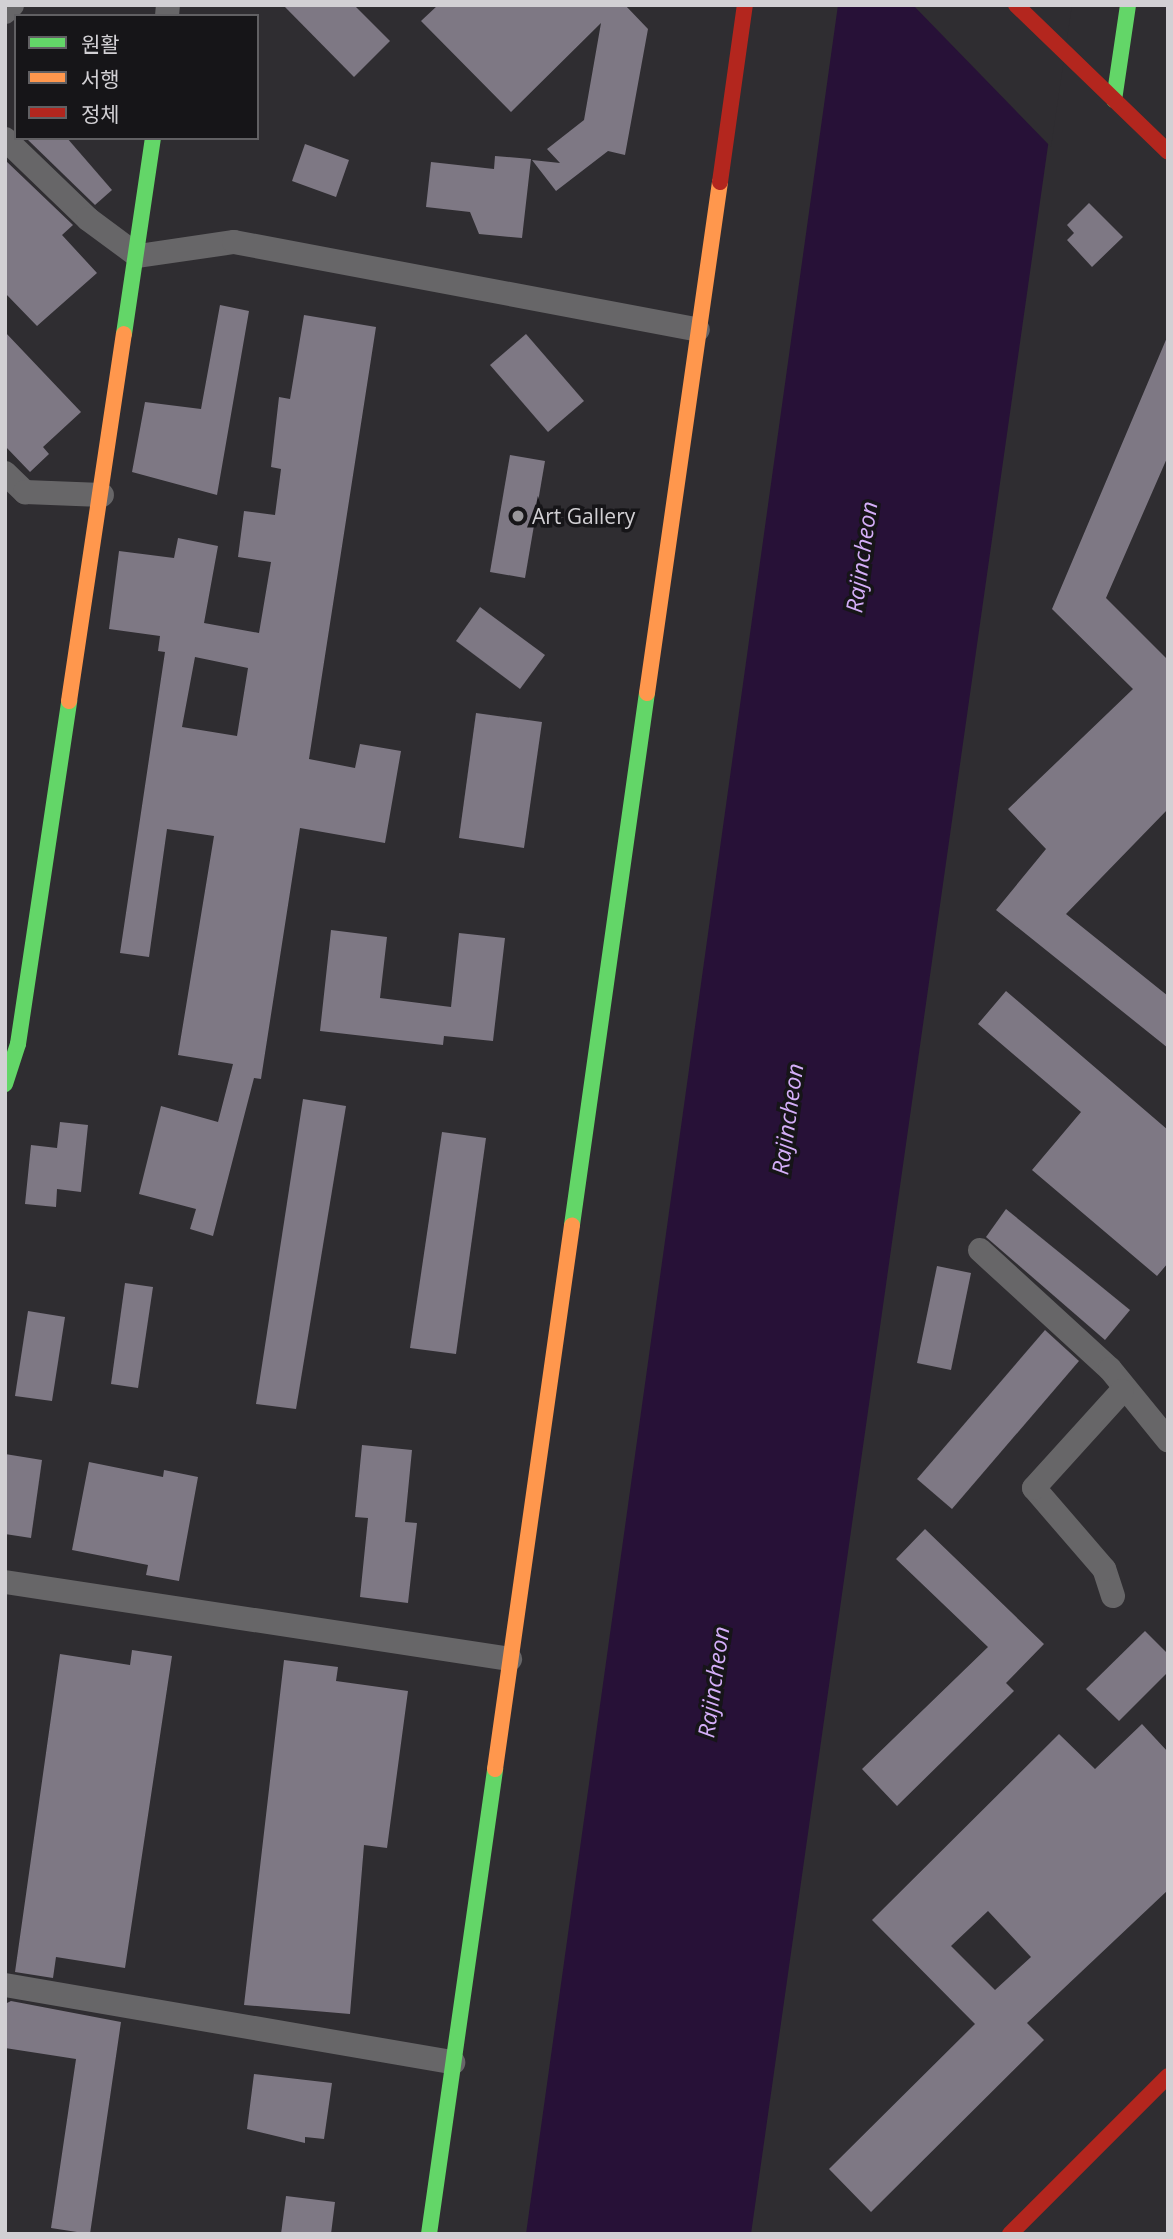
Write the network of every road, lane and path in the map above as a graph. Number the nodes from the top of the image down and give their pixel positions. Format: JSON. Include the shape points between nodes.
{"nodes":[{"id":1,"x":12,"y":5,"type":"edge"},
{"id":2,"x":744,"y":5,"type":"edge"},
{"id":3,"x":1016,"y":5,"type":"edge"},
{"id":4,"x":1128,"y":5,"type":"edge"},
{"id":5,"x":5,"y":12,"type":"edge"},
{"id":6,"x":1114,"y":100,"type":"junction"},
{"id":7,"x":5,"y":139,"type":"edge"},
{"id":8,"x":153,"y":140,"type":"edge"},
{"id":9,"x":1168,"y":152,"type":"edge"},
{"id":10,"x":138,"y":256,"type":"junction"},
{"id":11,"x":698,"y":330,"type":"junction"},
{"id":12,"x":5,"y":473,"type":"edge"},
{"id":13,"x":102,"y":495,"type":"junction"},
{"id":14,"x":5,"y":1084,"type":"edge"},
{"id":15,"x":980,"y":1250,"type":"dead end"},
{"id":16,"x":1122,"y":1391,"type":"junction"},
{"id":17,"x":1168,"y":1440,"type":"edge"},
{"id":18,"x":5,"y":1582,"type":"edge"},
{"id":19,"x":1113,"y":1596,"type":"dead end"},
{"id":20,"x":510,"y":1659,"type":"junction"},
{"id":21,"x":5,"y":1985,"type":"edge"},
{"id":22,"x":453,"y":2062,"type":"junction"},
{"id":23,"x":1168,"y":2076,"type":"edge"},
{"id":24,"x":429,"y":2234,"type":"edge"},
{"id":25,"x":1010,"y":2234,"type":"edge"}],
"edges":[{"from":1,"to":5,"type":"street"},
{"from":2,"to":11,"type":"street"},
{"from":3,"to":6,"type":"street"},
{"from":4,"to":6,"type":"street"},
{"from":6,"to":9,"type":"street"},
{"from":7,"to":10,"type":"street","via":[[88,219]]},
{"from":8,"to":10,"type":"street"},
{"from":10,"to":11,"type":"street","via":[[234,242]]},
{"from":10,"to":13,"type":"street"},
{"from":11,"to":20,"type":"street"},
{"from":12,"to":13,"type":"street","via":[[25,492]]},
{"from":13,"to":14,"type":"street","via":[[18,1044]]},
{"from":15,"to":16,"type":"street","via":[[1110,1369]]},
{"from":16,"to":17,"type":"street"},
{"from":16,"to":19,"type":"street","via":[[1034,1488],[1104,1569]]},
{"from":18,"to":20,"type":"street"},
{"from":20,"to":22,"type":"street"},
{"from":21,"to":22,"type":"street"},
{"from":22,"to":24,"type":"street"},
{"from":23,"to":25,"type":"street"}]}
